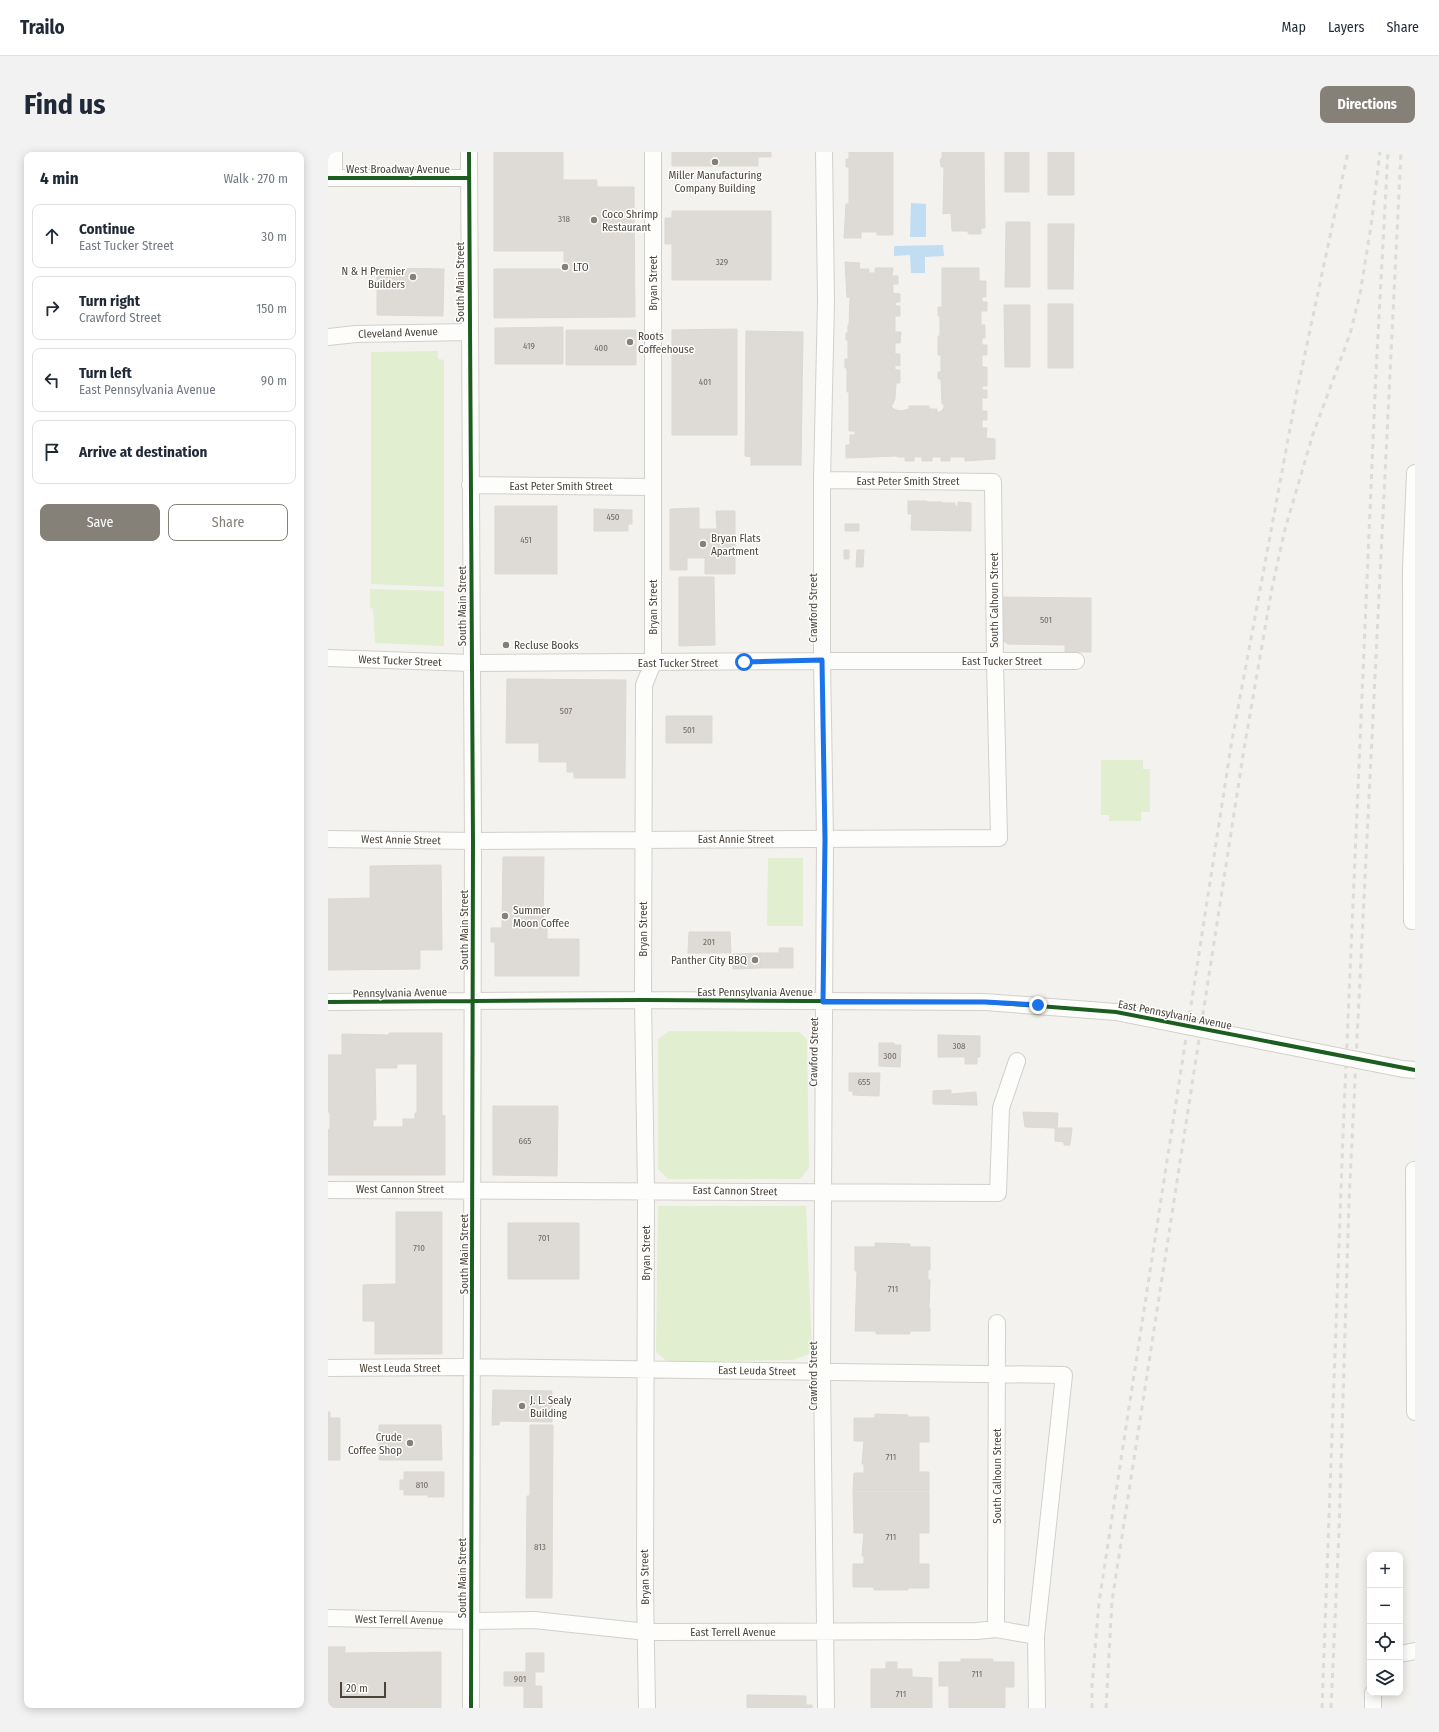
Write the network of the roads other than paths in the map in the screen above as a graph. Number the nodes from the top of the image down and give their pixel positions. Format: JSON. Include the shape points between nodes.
{"nodes":[{"id":1,"x":334,"y":152,"type":"edge"},
{"id":2,"x":469,"y":152,"type":"edge"},
{"id":3,"x":653,"y":152,"type":"edge"},
{"id":4,"x":824,"y":152,"type":"edge"},
{"id":5,"x":331,"y":178,"type":"edge"},
{"id":6,"x":468,"y":178,"type":"junction"},
{"id":7,"x":469,"y":332,"type":"junction"},
{"id":8,"x":328,"y":337,"type":"edge"},
{"id":9,"x":1415,"y":473,"type":"edge"},
{"id":10,"x":822,"y":480,"type":"junction"},
{"id":11,"x":993,"y":482,"type":"joint"},
{"id":12,"x":470,"y":485,"type":"junction"},
{"id":13,"x":652,"y":487,"type":"junction"},
{"id":14,"x":1413,"y":568,"type":"edge"},
{"id":15,"x":328,"y":658,"type":"edge"},
{"id":16,"x":822,"y":660,"type":"junction"},
{"id":17,"x":995,"y":661,"type":"junction"},
{"id":18,"x":1076,"y":661,"type":"dead end"},
{"id":19,"x":471,"y":663,"type":"junction"},
{"id":20,"x":653,"y":663,"type":"junction"},
{"id":21,"x":1413,"y":821,"type":"edge"},
{"id":22,"x":999,"y":838,"type":"joint"},
{"id":23,"x":328,"y":839,"type":"edge"},
{"id":24,"x":825,"y":839,"type":"junction"},
{"id":25,"x":643,"y":840,"type":"junction"},
{"id":26,"x":473,"y":841,"type":"junction"},
{"id":27,"x":1412,"y":921,"type":"dead end"},
{"id":28,"x":643,"y":1000,"type":"junction"},
{"id":29,"x":473,"y":1001,"type":"junction"},
{"id":30,"x":328,"y":1002,"type":"edge"},
{"id":31,"x":823,"y":1002,"type":"junction"},
{"id":32,"x":1017,"y":1061,"type":"dead end"},
{"id":33,"x":1409,"y":1070,"type":"edge"},
{"id":34,"x":1414,"y":1170,"type":"edge"},
{"id":35,"x":473,"y":1189,"type":"junction"},
{"id":36,"x":328,"y":1190,"type":"edge"},
{"id":37,"x":646,"y":1190,"type":"junction"},
{"id":38,"x":822,"y":1192,"type":"junction"},
{"id":39,"x":996,"y":1323,"type":"dead end"},
{"id":40,"x":1415,"y":1332,"type":"edge"},
{"id":41,"x":328,"y":1368,"type":"edge"},
{"id":42,"x":473,"y":1368,"type":"junction"},
{"id":43,"x":646,"y":1370,"type":"junction"},
{"id":44,"x":822,"y":1372,"type":"junction"},
{"id":45,"x":998,"y":1373,"type":"junction"},
{"id":46,"x":1415,"y":1412,"type":"edge"},
{"id":47,"x":328,"y":1618,"type":"edge"},
{"id":48,"x":471,"y":1622,"type":"junction"},
{"id":49,"x":996,"y":1629,"type":"junction"},
{"id":50,"x":824,"y":1631,"type":"junction"},
{"id":51,"x":647,"y":1632,"type":"junction"},
{"id":52,"x":1036,"y":1636,"type":"junction"},
{"id":53,"x":1415,"y":1651,"type":"edge"},
{"id":54,"x":1403,"y":1653,"type":"edge"},
{"id":55,"x":1373,"y":1696,"type":"edge"},
{"id":56,"x":471,"y":1708,"type":"edge"},
{"id":57,"x":647,"y":1708,"type":"edge"},
{"id":58,"x":826,"y":1708,"type":"edge"},
{"id":59,"x":1037,"y":1708,"type":"edge"},
{"id":60,"x":1373,"y":1708,"type":"edge"}],
"edges":[{"from":1,"to":5,"type":"street"},
{"from":2,"to":6,"type":"street","name":"South Main Street"},
{"from":3,"to":13,"type":"street","name":"Bryan Street"},
{"from":4,"to":10,"type":"street","name":"Crawford Street","via":[[826,301]]},
{"from":5,"to":6,"type":"street","name":"West Broadway Avenue"},
{"from":6,"to":7,"type":"street","name":"South Main Street"},
{"from":7,"to":8,"type":"street","name":"Cleveland Avenue"},
{"from":7,"to":12,"type":"street","name":"South Main Street"},
{"from":9,"to":14,"type":"street"},
{"from":10,"to":11,"type":"street","name":"East Peter Smith Street"},
{"from":10,"to":16,"type":"street","name":"Crawford Street"},
{"from":11,"to":17,"type":"street","name":"South Calhoun Street"},
{"from":12,"to":13,"type":"street","name":"East Peter Smith Street"},
{"from":12,"to":19,"type":"street","name":"South Main Street"},
{"from":13,"to":20,"type":"street","name":"Bryan Street"},
{"from":14,"to":21,"type":"street"},
{"from":15,"to":19,"type":"street","name":"West Tucker Street"},
{"from":16,"to":17,"type":"street","name":"East Tucker Street"},
{"from":16,"to":20,"type":"street","name":"East Tucker Street"},
{"from":16,"to":24,"type":"street","name":"Crawford Street"},
{"from":17,"to":18,"type":"street","name":"East Tucker Street"},
{"from":17,"to":22,"type":"street","name":"South Calhoun Street"},
{"from":19,"to":20,"type":"street","name":"East Tucker Street"},
{"from":19,"to":26,"type":"street","name":"South Main Street"},
{"from":20,"to":25,"type":"street","name":"Bryan Street","via":[[644,685]]},
{"from":21,"to":27,"type":"street"},
{"from":22,"to":24,"type":"street","name":"East Annie Street"},
{"from":23,"to":26,"type":"street","name":"West Annie Street"},
{"from":24,"to":25,"type":"street","name":"East Annie Street"},
{"from":24,"to":31,"type":"street","name":"Crawford Street"},
{"from":25,"to":26,"type":"street","name":"East Annie Street"},
{"from":25,"to":28,"type":"street","name":"Bryan Street"},
{"from":26,"to":29,"type":"street","name":"South Main Street"},
{"from":28,"to":29,"type":"street","name":"East Pennsylvania Avenue"},
{"from":28,"to":31,"type":"street","name":"East Pennsylvania Avenue"},
{"from":28,"to":37,"type":"street","name":"Bryan Street"},
{"from":29,"to":30,"type":"street","name":"Pennsylvania Avenue"},
{"from":29,"to":35,"type":"street","name":"South Main Street"},
{"from":31,"to":33,"type":"street","name":"East Pennsylvania Avenue","bridge":true,"via":[[985,1002],[1116,1012]]},
{"from":31,"to":38,"type":"street","name":"Crawford Street"},
{"from":32,"to":38,"type":"street","name":"East Cannon Street","via":[[1001,1108],[998,1193]]},
{"from":34,"to":40,"type":"street"},
{"from":35,"to":36,"type":"street","name":"West Cannon Street"},
{"from":35,"to":37,"type":"street","name":"East Cannon Street"},
{"from":35,"to":42,"type":"street","name":"South Main Street"},
{"from":37,"to":38,"type":"street","name":"East Cannon Street"},
{"from":37,"to":43,"type":"street","name":"Bryan Street"},
{"from":38,"to":44,"type":"street","name":"Crawford Street"},
{"from":39,"to":45,"type":"street","name":"South Calhoun Street"},
{"from":40,"to":46,"type":"street"},
{"from":41,"to":42,"type":"street","name":"West Leuda Street"},
{"from":42,"to":43,"type":"street","name":"East Leuda Street"},
{"from":42,"to":48,"type":"street","name":"South Main Street"},
{"from":43,"to":44,"type":"street","name":"East Leuda Street"},
{"from":43,"to":51,"type":"street","name":"Bryan Street"},
{"from":44,"to":45,"type":"street","name":"East Leuda Street"},
{"from":44,"to":50,"type":"street","name":"Crawford Street"},
{"from":45,"to":49,"type":"street","name":"South Calhoun Street"},
{"from":45,"to":52,"type":"street","name":"East Leuda Street","via":[[1064,1375]]},
{"from":47,"to":48,"type":"street","name":"West Terrell Avenue"},
{"from":48,"to":51,"type":"street","name":"East Terrell Avenue","via":[[534,1620]]},
{"from":48,"to":56,"type":"street","name":"South Main Street"},
{"from":49,"to":50,"type":"street","name":"East Terrell Avenue"},
{"from":49,"to":52,"type":"street","name":"East Terrell Avenue"},
{"from":50,"to":51,"type":"street","name":"East Terrell Avenue"},
{"from":50,"to":58,"type":"street","name":"Crawford Street"},
{"from":51,"to":57,"type":"street","name":"Bryan Street"},
{"from":52,"to":59,"type":"street"},
{"from":53,"to":54,"type":"street"},
{"from":55,"to":60,"type":"street"}]}
